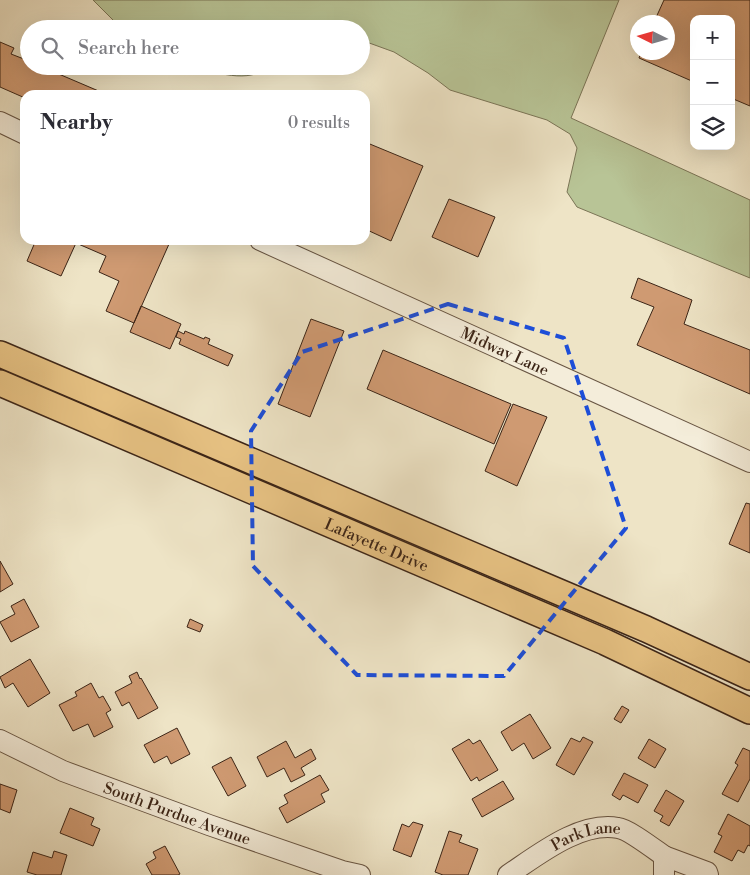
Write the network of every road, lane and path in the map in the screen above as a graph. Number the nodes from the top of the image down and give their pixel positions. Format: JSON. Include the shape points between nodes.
{"nodes":[{"id":1,"x":0,"y":122,"type":"edge"},
{"id":2,"x":20,"y":132,"type":"edge"},
{"id":3,"x":271,"y":245,"type":"edge"},
{"id":4,"x":0,"y":354,"type":"edge"},
{"id":5,"x":0,"y":383,"type":"edge"},
{"id":6,"x":190,"y":434,"type":"junction"},
{"id":7,"x":178,"y":459,"type":"junction"},
{"id":8,"x":750,"y":462,"type":"edge"},
{"id":9,"x":750,"y":677,"type":"edge"},
{"id":10,"x":750,"y":711,"type":"edge"},
{"id":11,"x":0,"y":740,"type":"edge"},
{"id":12,"x":664,"y":865,"type":"edge"},
{"id":13,"x":348,"y":874,"type":"edge"},
{"id":14,"x":508,"y":875,"type":"edge"},
{"id":15,"x":708,"y":875,"type":"edge"}],
"edges":[{"from":1,"to":2,"type":"street"},
{"from":3,"to":8,"type":"street","name":"Midway Lane"},
{"from":4,"to":6,"type":"main road","name":"Lafayette Drive"},
{"from":5,"to":7,"type":"main road","name":"Lafayette Drive"},
{"from":6,"to":7,"type":"main road"},
{"from":6,"to":9,"type":"main road","name":"Lafayette Drive","via":[[646,629]]},
{"from":7,"to":10,"type":"main road","name":"Lafayette Drive","via":[[605,642]]},
{"from":11,"to":13,"type":"street","name":"South Purdue Avenue","via":[[63,771]]},
{"from":12,"to":14,"type":"street","name":"Park Lane","via":[[620,828],[593,827],[552,846]]},
{"from":12,"to":15,"type":"street","name":"Park Lane","via":[[707,872]]}]}
